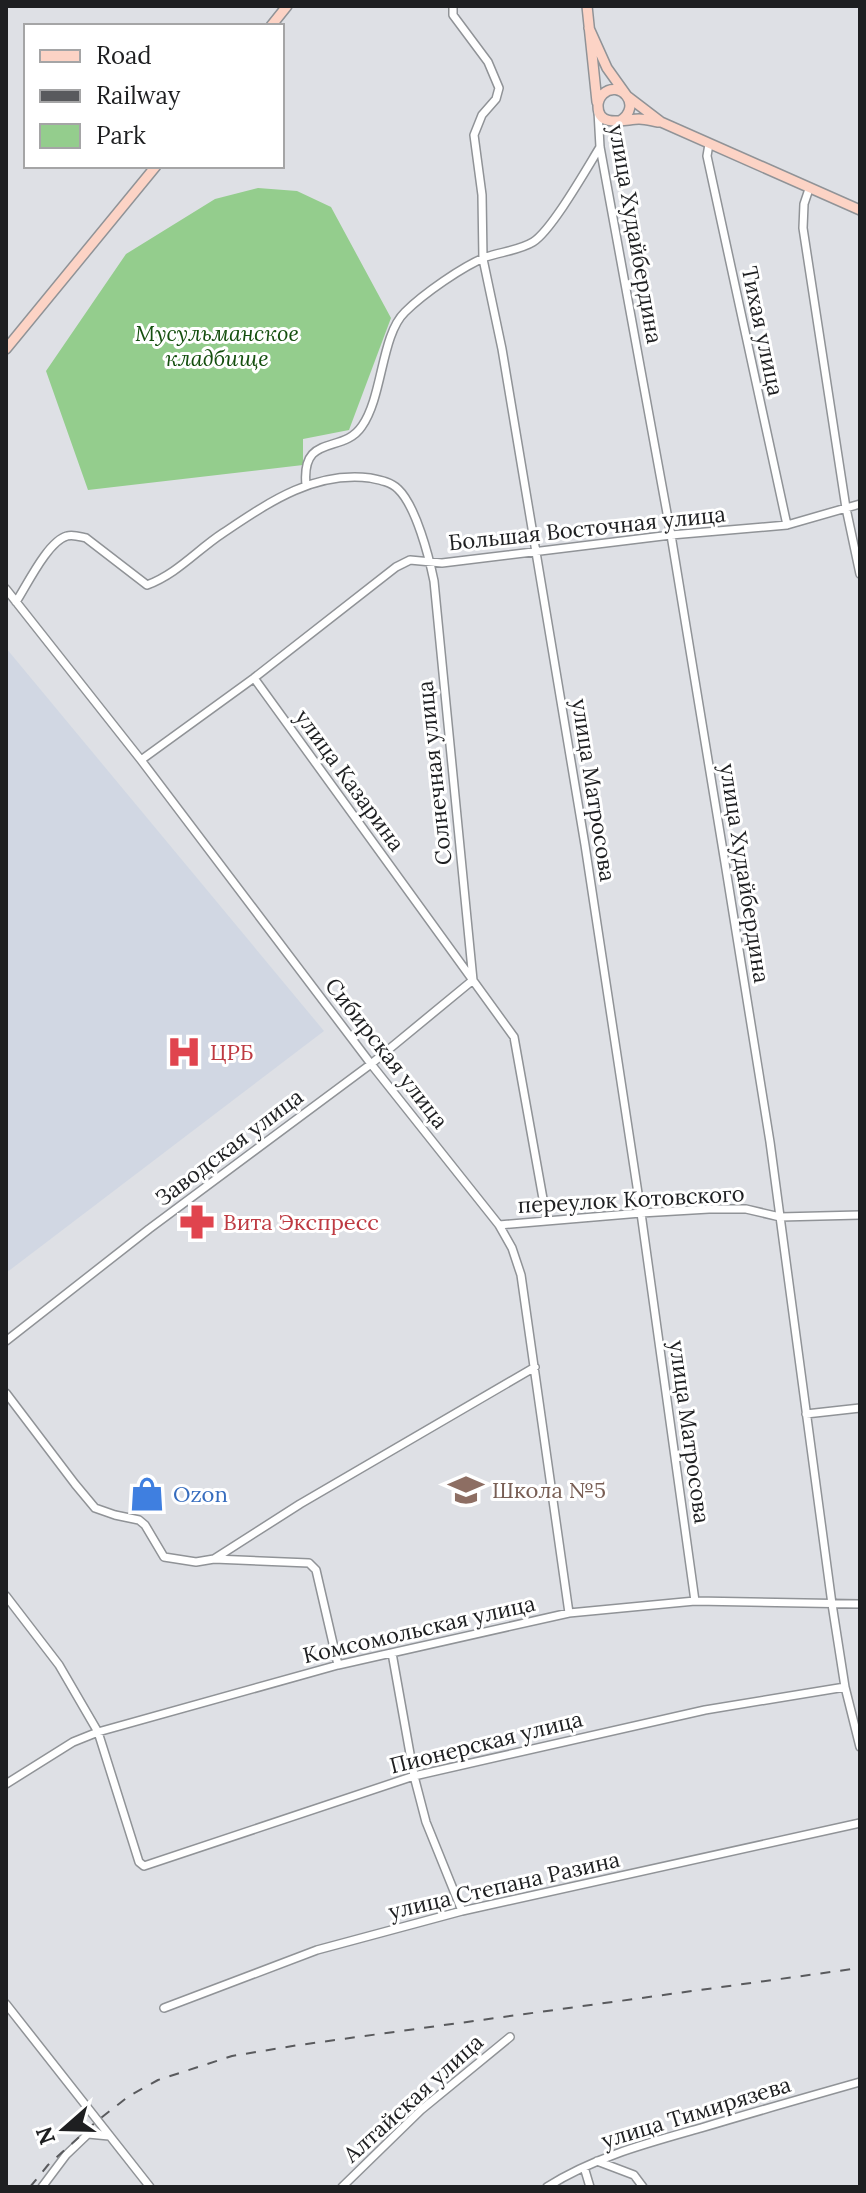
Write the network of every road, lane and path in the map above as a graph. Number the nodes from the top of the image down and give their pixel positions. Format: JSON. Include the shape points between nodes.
{"nodes":[{"id":1,"x":287,"y":6,"type":"edge"},
{"id":2,"x":453,"y":6,"type":"edge"},
{"id":3,"x":587,"y":6,"type":"edge"},
{"id":4,"x":273,"y":24,"type":"edge"},
{"id":5,"x":589,"y":28,"type":"junction"},
{"id":6,"x":627,"y":96,"type":"junction"},
{"id":7,"x":598,"y":109,"type":"junction"},
{"id":8,"x":620,"y":121,"type":"junction"},
{"id":9,"x":661,"y":122,"type":"junction"},
{"id":10,"x":599,"y":132,"type":"junction"},
{"id":11,"x":709,"y":144,"type":"junction"},
{"id":12,"x":600,"y":147,"type":"junction"},
{"id":13,"x":154,"y":168,"type":"edge"},
{"id":14,"x":809,"y":189,"type":"junction"},
{"id":15,"x":860,"y":210,"type":"edge"},
{"id":16,"x":483,"y":259,"type":"junction"},
{"id":17,"x":6,"y":349,"type":"edge"},
{"id":18,"x":306,"y":485,"type":"junction"},
{"id":19,"x":860,"y":504,"type":"edge"},
{"id":20,"x":846,"y":508,"type":"junction"},
{"id":21,"x":787,"y":525,"type":"junction"},
{"id":22,"x":671,"y":535,"type":"junction"},
{"id":23,"x":535,"y":552,"type":"junction"},
{"id":24,"x":430,"y":562,"type":"junction"},
{"id":25,"x":860,"y":574,"type":"edge"},
{"id":26,"x":6,"y":589,"type":"edge"},
{"id":27,"x":16,"y":602,"type":"junction"},
{"id":28,"x":254,"y":678,"type":"junction"},
{"id":29,"x":141,"y":760,"type":"junction"},
{"id":30,"x":473,"y":980,"type":"junction"},
{"id":31,"x":371,"y":1064,"type":"junction"},
{"id":32,"x":641,"y":1213,"type":"junction"},
{"id":33,"x":860,"y":1215,"type":"edge"},
{"id":34,"x":780,"y":1217,"type":"junction"},
{"id":35,"x":547,"y":1221,"type":"junction"},
{"id":36,"x":499,"y":1225,"type":"junction"},
{"id":37,"x":6,"y":1341,"type":"edge"},
{"id":38,"x":535,"y":1367,"type":"junction"},
{"id":39,"x":6,"y":1393,"type":"edge"},
{"id":40,"x":860,"y":1408,"type":"edge"},
{"id":41,"x":806,"y":1414,"type":"junction"},
{"id":42,"x":214,"y":1559,"type":"junction"},
{"id":43,"x":6,"y":1596,"type":"edge"},
{"id":44,"x":695,"y":1601,"type":"junction"},
{"id":45,"x":832,"y":1604,"type":"junction"},
{"id":46,"x":860,"y":1604,"type":"edge"},
{"id":47,"x":569,"y":1613,"type":"junction"},
{"id":48,"x":392,"y":1653,"type":"junction"},
{"id":49,"x":338,"y":1665,"type":"junction"},
{"id":50,"x":845,"y":1687,"type":"junction"},
{"id":51,"x":98,"y":1732,"type":"junction"},
{"id":52,"x":860,"y":1747,"type":"edge"},
{"id":53,"x":414,"y":1776,"type":"junction"},
{"id":54,"x":6,"y":1784,"type":"edge"},
{"id":55,"x":860,"y":1823,"type":"edge"},
{"id":56,"x":462,"y":1911,"type":"junction"},
{"id":57,"x":6,"y":2004,"type":"edge"},
{"id":58,"x":164,"y":2008,"type":"dead end"},
{"id":59,"x":510,"y":2037,"type":"dead end"},
{"id":60,"x":860,"y":2082,"type":"edge"},
{"id":61,"x":109,"y":2136,"type":"junction"},
{"id":62,"x":597,"y":2161,"type":"junction"},
{"id":63,"x":584,"y":2167,"type":"junction"},
{"id":64,"x":42,"y":2187,"type":"edge"},
{"id":65,"x":150,"y":2187,"type":"edge"},
{"id":66,"x":342,"y":2187,"type":"edge"},
{"id":67,"x":547,"y":2187,"type":"edge"},
{"id":68,"x":590,"y":2187,"type":"edge"},
{"id":69,"x":643,"y":2187,"type":"edge"}],
"edges":[{"from":1,"to":4,"type":"street"},
{"from":2,"to":16,"type":"street","name":"улица Матросова","via":[[453,15],[488,62],[499,88],[474,135]]},
{"from":3,"to":5,"type":"street","name":"улица Худайбердина"},
{"from":5,"to":6,"type":"street"},
{"from":5,"to":7,"type":"street","name":"улица Худайбердина"},
{"from":6,"to":7,"type":"street","via":[[607,91]]},
{"from":6,"to":8,"type":"street","via":[[630,110]]},
{"from":6,"to":9,"type":"street"},
{"from":7,"to":8,"type":"street","via":[[604,119]]},
{"from":7,"to":10,"type":"street","name":"улица Худайбердина"},
{"from":8,"to":9,"type":"street"},
{"from":8,"to":10,"type":"street"},
{"from":9,"to":11,"type":"street"},
{"from":10,"to":12,"type":"street","name":"улица Худайбердина"},
{"from":11,"to":14,"type":"street"},
{"from":11,"to":21,"type":"street","name":"Тихая улица","via":[[707,156]]},
{"from":12,"to":16,"type":"street","via":[[533,242]]},
{"from":12,"to":22,"type":"street","name":"улица Худайбердина"},
{"from":13,"to":17,"type":"street"},
{"from":14,"to":15,"type":"street"},
{"from":14,"to":20,"type":"street","via":[[803,228]]},
{"from":16,"to":18,"type":"street","via":[[403,314],[361,428],[313,453],[305,469]]},
{"from":16,"to":23,"type":"street","name":"улица Матросова"},
{"from":18,"to":24,"type":"street","name":"Солнечная улица","via":[[358,477],[383,480],[398,489],[414,515]]},
{"from":18,"to":27,"type":"street","name":"Солнечная улица","via":[[147,585],[86,538],[67,536],[52,545]]},
{"from":19,"to":20,"type":"street","name":"Большая Восточная улица"},
{"from":20,"to":21,"type":"street","name":"Большая Восточная улица"},
{"from":20,"to":25,"type":"street"},
{"from":21,"to":22,"type":"street","name":"Большая Восточная улица"},
{"from":22,"to":23,"type":"street","name":"Большая Восточная улица"},
{"from":22,"to":34,"type":"street","name":"улица Худайбердина"},
{"from":23,"to":24,"type":"street","name":"Большая Восточная улица"},
{"from":23,"to":32,"type":"street","name":"улица Матросова"},
{"from":24,"to":28,"type":"street","name":"Большая Восточная улица","via":[[410,560],[396,567]]},
{"from":24,"to":30,"type":"street","name":"Солнечная улица"},
{"from":26,"to":27,"type":"street","name":"Сибирская улица"},
{"from":27,"to":29,"type":"street","name":"Сибирская улица"},
{"from":28,"to":29,"type":"street","name":"Большая Восточная улица"},
{"from":28,"to":30,"type":"street","name":"улица Казарина"},
{"from":29,"to":31,"type":"street","name":"Сибирская улица"},
{"from":30,"to":31,"type":"street","name":"Заводская улица"},
{"from":30,"to":35,"type":"street","name":"улица Казарина","via":[[514,1037]]},
{"from":31,"to":36,"type":"street","name":"Сибирская улица"},
{"from":31,"to":37,"type":"street","name":"Заводская улица"},
{"from":32,"to":34,"type":"street","name":"переулок Котовского","via":[[746,1209]]},
{"from":32,"to":35,"type":"street","name":"переулок Котовского"},
{"from":32,"to":44,"type":"street","name":"улица Матросова"},
{"from":33,"to":34,"type":"street","name":"переулок Котовского"},
{"from":34,"to":41,"type":"street","name":"улица Худайбердина"},
{"from":35,"to":36,"type":"street","name":"переулок Котовского"},
{"from":36,"to":38,"type":"street","name":"Сибирская улица","via":[[521,1275]]},
{"from":38,"to":42,"type":"street"},
{"from":38,"to":47,"type":"street","name":"Сибирская улица"},
{"from":39,"to":42,"type":"street","via":[[95,1508],[139,1520],[164,1557]]},
{"from":40,"to":41,"type":"street"},
{"from":41,"to":45,"type":"street","name":"улица Худайбердина"},
{"from":42,"to":49,"type":"street","via":[[309,1563],[316,1570]]},
{"from":43,"to":51,"type":"street","via":[[59,1665]]},
{"from":44,"to":45,"type":"street","name":"Комсомольская улица"},
{"from":44,"to":47,"type":"street","name":"Комсомольская улица"},
{"from":45,"to":46,"type":"street","name":"Комсомольская улица"},
{"from":45,"to":50,"type":"street","name":"улица Худайбердина"},
{"from":47,"to":48,"type":"street","name":"Комсомольская улица"},
{"from":48,"to":49,"type":"street","name":"Комсомольская улица"},
{"from":48,"to":53,"type":"street"},
{"from":49,"to":51,"type":"street","name":"Комсомольская улица"},
{"from":50,"to":52,"type":"street","name":"улица Худайбердина"},
{"from":50,"to":53,"type":"street","name":"Пионерская улица","via":[[705,1710]]},
{"from":51,"to":53,"type":"street","name":"Пионерская улица","via":[[144,1866]]},
{"from":51,"to":54,"type":"street","name":"Комсомольская улица"},
{"from":53,"to":56,"type":"street","via":[[426,1822]]},
{"from":55,"to":56,"type":"street","name":"улица Степана Разина"},
{"from":56,"to":58,"type":"street","name":"улица Степана Разина","via":[[317,1950]]},
{"from":57,"to":61,"type":"street"},
{"from":59,"to":66,"type":"street","name":"Алтайская улица","via":[[421,2110]]},
{"from":60,"to":62,"type":"street","name":"улица Тимирязева"},
{"from":61,"to":64,"type":"street","via":[[88,2134]]},
{"from":61,"to":65,"type":"street"},
{"from":62,"to":63,"type":"street","name":"улица Тимирязева"},
{"from":62,"to":69,"type":"street","via":[[634,2175]]},
{"from":63,"to":67,"type":"street","name":"улица Тимирязева"},
{"from":63,"to":68,"type":"street"}]}
